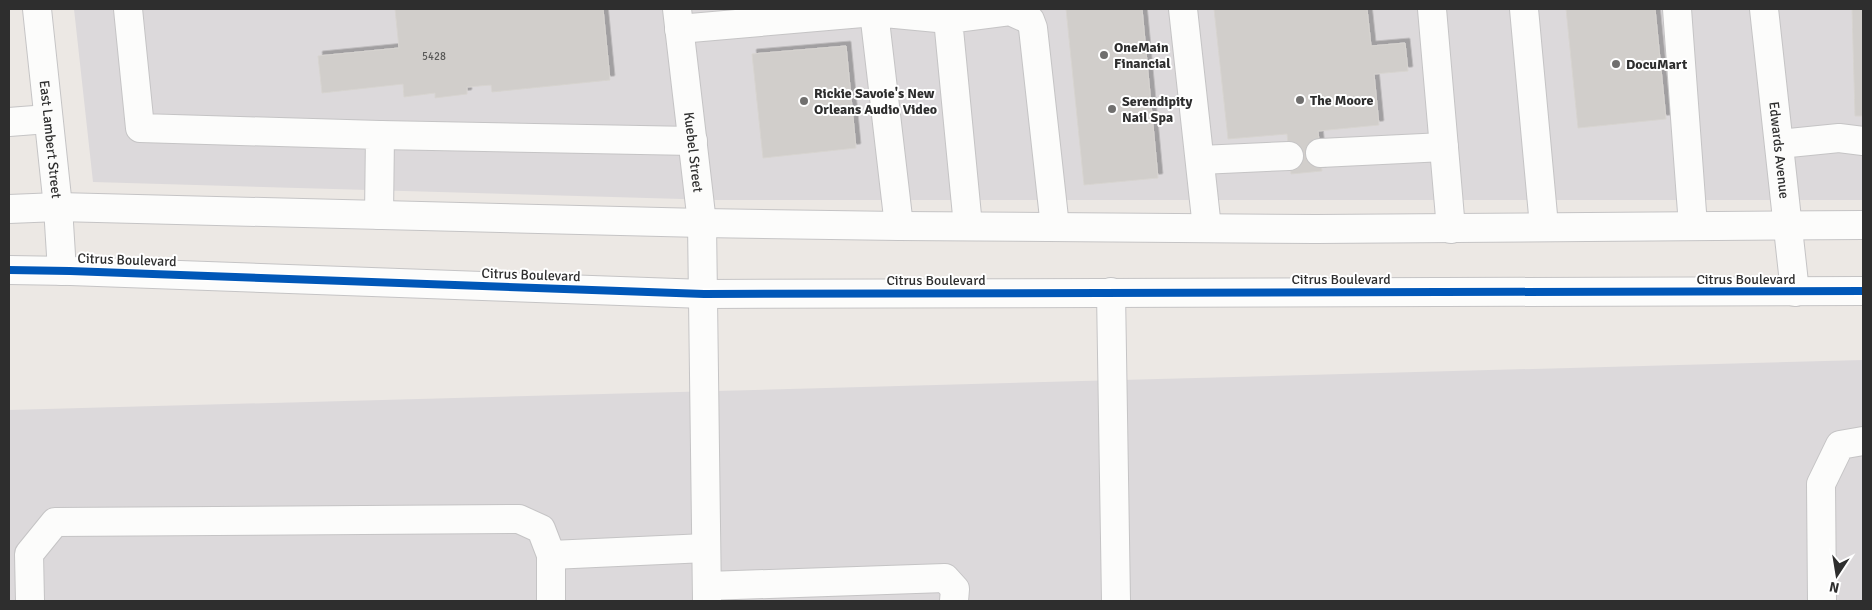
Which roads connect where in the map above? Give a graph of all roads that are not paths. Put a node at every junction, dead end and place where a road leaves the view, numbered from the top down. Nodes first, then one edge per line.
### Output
1 (37, 9) edge
2 (128, 9) edge
3 (1183, 9) edge
4 (1432, 9) edge
5 (1524, 9) edge
6 (1677, 9) edge
7 (1764, 9) edge
8 (873, 10) edge
9 (678, 19) edge
10 (948, 19) junction
11 (48, 119) junction
12 (9, 122) edge
13 (380, 135) junction
14 (1863, 140) edge
15 (693, 141) junction
16 (1780, 144) junction
17 (1444, 147) junction
18 (1320, 154) dead end
19 (1289, 156) dead end
20 (1200, 160) junction
21 (58, 207) junction
22 (9, 209) edge
23 (379, 215) junction
24 (702, 223) junction
25 (1863, 224) edge
26 (1789, 225) junction
27 (899, 226) junction
28 (968, 226) junction
29 (1544, 226) junction
30 (1693, 226) junction
31 (1055, 227) junction
32 (1207, 228) junction
33 (1450, 229) junction
34 (9, 270) edge
35 (62, 270) junction
36 (1863, 291) edge
37 (1111, 292) junction
38 (1795, 292) junction
39 (704, 294) junction
40 (1863, 441) edge
41 (706, 548) junction
42 (551, 555) junction
43 (707, 593) edge
44 (30, 601) edge
45 (551, 601) edge
46 (954, 601) edge
47 (1116, 601) edge
48 (1822, 601) edge

1 - 11 street, East Lambert Street
2 - 13 street
3 - 20 street
4 - 17 street
5 - 29 street
6 - 30 street
7 - 16 street, Edwards Avenue
8 - 9 street
8 - 10 street
8 - 27 street
9 - 15 street, Kuebel Street
10 - 28 street
10 - 31 street
11 - 12 street
11 - 21 street, East Lambert Street
13 - 15 street
13 - 23 street
14 - 16 street
15 - 24 street, Kuebel Street
16 - 26 street, Edwards Avenue
17 - 18 street
17 - 33 street
19 - 20 street
20 - 32 street
21 - 22 street
21 - 23 street
21 - 35 street, East Lambert Street
23 - 24 street
24 - 27 street
24 - 39 street, Kuebel Street
25 - 26 street
26 - 30 street
26 - 38 street, Edwards Avenue
27 - 28 street
28 - 31 street
29 - 30 street
29 - 33 street
31 - 32 street
32 - 33 street
34 - 35 street, Citrus Boulevard
35 - 39 street, Citrus Boulevard
36 - 38 street, Citrus Boulevard
37 - 38 street, Citrus Boulevard
37 - 39 street, Citrus Boulevard
37 - 47 street
39 - 41 street, Kuebel Street
40 - 48 street
41 - 42 street
41 - 43 street, Kuebel Street
42 - 44 street
42 - 45 street
43 - 46 street

